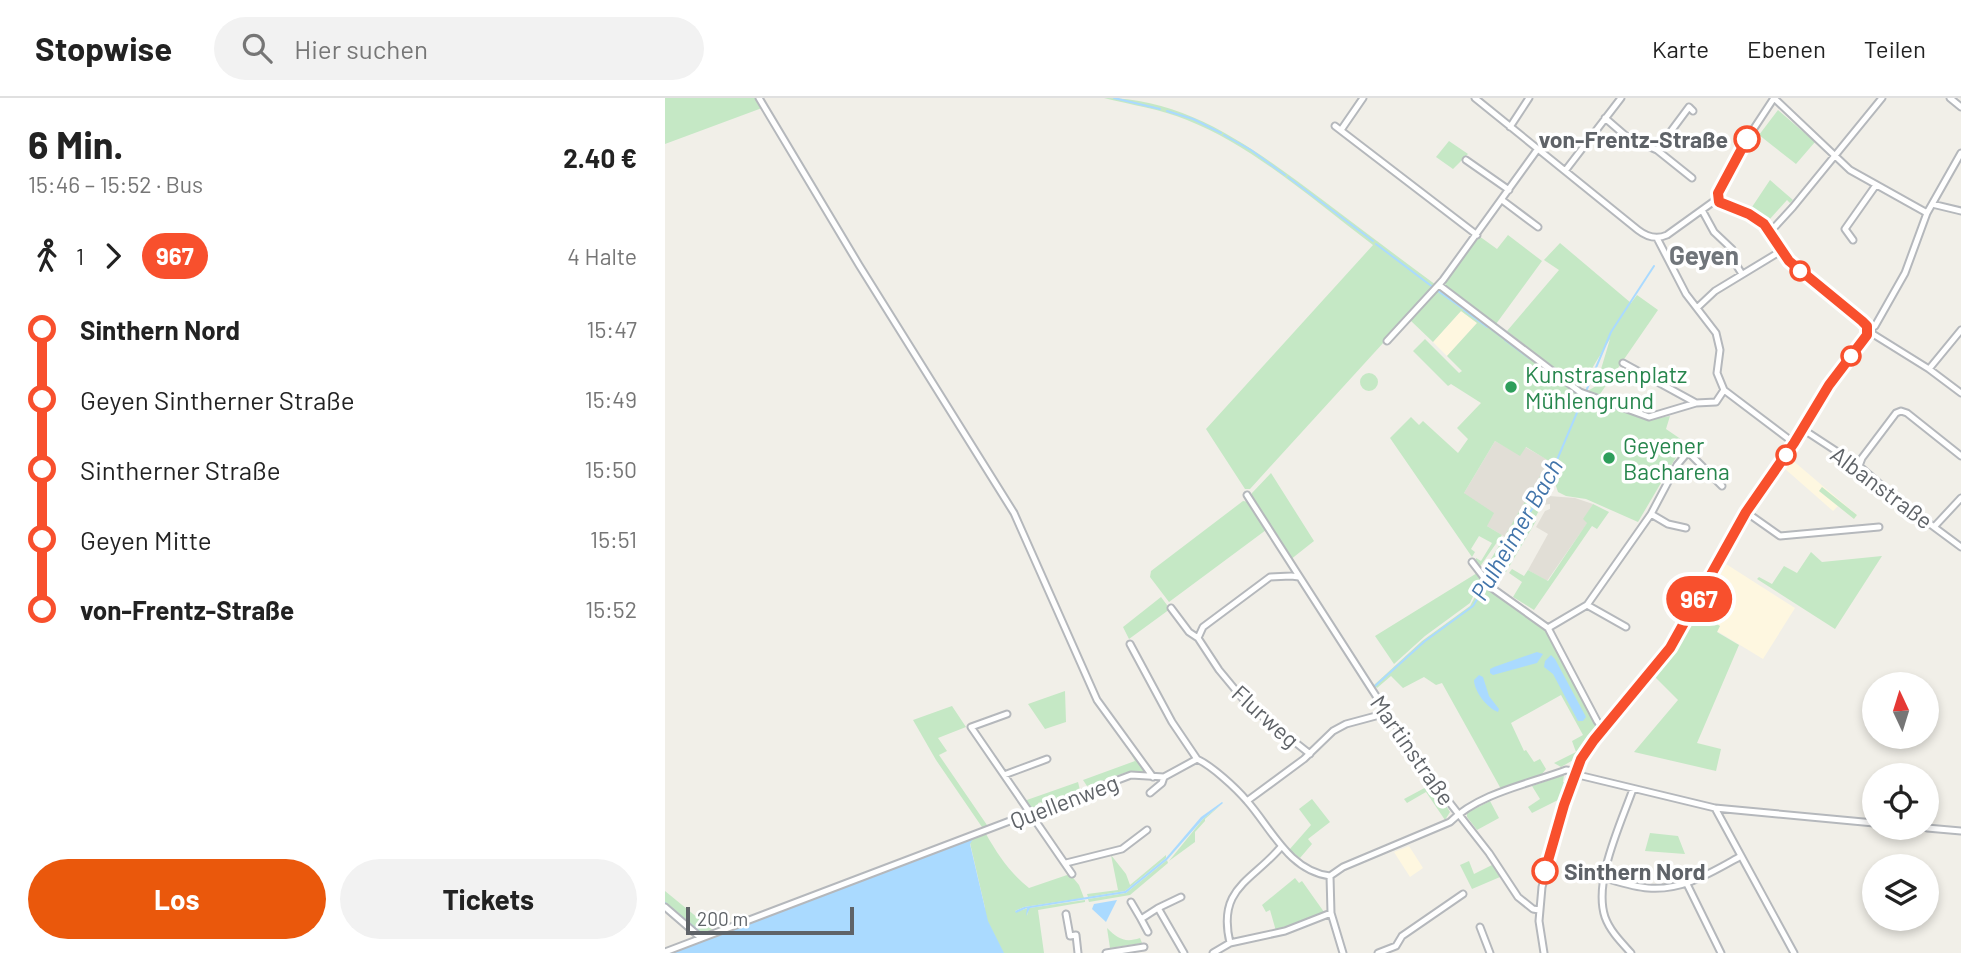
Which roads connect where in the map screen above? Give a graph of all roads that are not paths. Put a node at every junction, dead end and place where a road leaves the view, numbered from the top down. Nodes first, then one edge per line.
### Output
1 (759, 98) edge
2 (1363, 98) edge
3 (1475, 98) edge
4 (1529, 98) edge
5 (1621, 98) edge
6 (1774, 98) edge
7 (1882, 98) edge
8 (1949, 98) edge
9 (1961, 107) edge
10 (1693, 111) dead end
11 (1605, 118) junction
12 (1510, 127) junction
13 (1537, 150) junction
14 (1657, 150) junction
15 (1961, 153) edge
16 (1835, 157) junction
17 (1466, 160) dead end
18 (1565, 171) junction
19 (1692, 178) dead end
20 (1876, 185) junction
21 (1509, 190) junction
22 (1717, 199) junction
23 (1502, 200) junction
24 (1932, 204) junction
25 (1702, 210) junction
26 (1961, 211) edge
27 (1927, 213) junction
28 (1538, 227) dead end
29 (1771, 231) junction
30 (1477, 235) junction
31 (1657, 238) junction
32 (1853, 240) dead end
33 (1781, 251) junction
34 (1742, 274) junction
35 (1439, 285) junction
36 (1698, 307) junction
37 (1961, 330) edge
38 (1868, 331) junction
39 (1387, 341) dead end
40 (1623, 363) dead end
41 (1929, 369) junction
42 (1724, 390) junction
43 (1961, 393) edge
44 (1696, 403) junction
45 (1801, 428) junction
46 (1794, 443) junction
47 (1961, 456) edge
48 (1859, 466) junction
49 (1722, 486) dead end
50 (1247, 495) dead end
51 (1961, 498) edge
52 (1746, 512) junction
53 (1651, 514) junction
54 (1879, 527) dead end
55 (1934, 527) junction
56 (1686, 528) dead end
57 (1961, 547) edge
58 (1472, 562) dead end
59 (1297, 575) junction
60 (1587, 605) junction
61 (1171, 608) dead end
62 (1626, 627) dead end
63 (1548, 628) junction
64 (1199, 640) junction
65 (1130, 644) dead end
66 (1007, 713) dead end
67 (1387, 713) junction
68 (1603, 729) junction
69 (1310, 754) junction
70 (1048, 759) dead end
71 (1197, 759) junction
72 (1574, 772) junction
73 (1004, 775) junction
74 (1153, 777) junction
75 (1164, 777) junction
76 (1633, 789) junction
77 (1150, 793) dead end
78 (1247, 801) junction
79 (1715, 808) junction
80 (1031, 814) junction
81 (1458, 814) junction
82 (1862, 822) edge
83 (1939, 829) edge
84 (1147, 830) dead end
85 (1961, 831) edge
86 (1281, 847) junction
87 (1741, 856) junction
88 (1066, 863) junction
89 (1072, 874) dead end
90 (1330, 876) junction
91 (1605, 878) junction
92 (1687, 884) junction
93 (1463, 894) dead end
94 (1181, 897) dead end
95 (1131, 902) dead end
96 (665, 907) edge
97 (1159, 908) junction
98 (1539, 910) junction
99 (1331, 913) junction
100 (1066, 914) dead end
101 (1141, 919) junction
102 (1480, 927) dead end
103 (1147, 932) dead end
104 (701, 939) junction
105 (1230, 943) junction
106 (1396, 946) junction
107 (1144, 947) dead end
108 (665, 952) edge
109 (1078, 953) edge
110 (1106, 953) edge
111 (1184, 953) edge
112 (1213, 953) edge
113 (1343, 953) edge
114 (1378, 953) edge
115 (1398, 953) edge
116 (1490, 953) edge
117 (1544, 953) edge
118 (1630, 953) edge
119 (1721, 953) edge
120 (1794, 953) edge

1 - 74 street
2 - 30 street
3 - 12 street
4 - 12 street
5 - 11 street
6 - 16 street
6 - 22 street
7 - 16 street
8 - 9 street
10 - 14 street
11 - 14 street
11 - 18 street
12 - 13 street
13 - 18 street
13 - 21 street
14 - 19 street
15 - 24 street
16 - 20 street
16 - 29 street
17 - 21 street
18 - 31 street
20 - 27 street
20 - 32 street
21 - 23 street
22 - 25 street
22 - 29 street
23 - 28 street
23 - 30 street
24 - 26 street
24 - 27 street
25 - 31 street
25 - 34 street
27 - 38 street
29 - 33 street
30 - 35 street
31 - 36 street
33 - 34 street
33 - 38 street
34 - 36 street
35 - 39 street
35 - 44 street
36 - 42 street
37 - 41 street
38 - 41 street
38 - 45 street
40 - 44 street
41 - 43 street
42 - 44 street
42 - 46 street
45 - 46 street
45 - 48 street, Albanstraße
46 - 52 street
47 - 48 street
48 - 55 street, Albanstraße
49 - 53 street
50 - 59 street, Martinstraße
51 - 55 street
52 - 54 street
52 - 68 street
53 - 56 street
53 - 60 street
55 - 57 street, Albanstraße
58 - 63 street
59 - 64 street
59 - 67 street, Martinstraße
60 - 62 street
60 - 63 street
61 - 64 street, Flurweg
63 - 68 street
64 - 69 street, Flurweg
65 - 71 street
66 - 73 street
67 - 69 street
67 - 81 street, Martinstraße
68 - 72 street
69 - 78 street
70 - 73 street
71 - 75 street, Quellenweg
71 - 78 street
72 - 76 street
72 - 81 street
72 - 98 street
73 - 80 street
74 - 75 street, Quellenweg
74 - 80 street, Quellenweg
75 - 77 street, Quellenweg
76 - 79 street
76 - 91 street
78 - 86 street
79 - 82 street
79 - 87 street
80 - 88 street
80 - 104 street, Quellenweg
81 - 90 street
81 - 98 street, Martinstraße
83 - 85 street
84 - 88 street
86 - 90 street
86 - 105 street
87 - 92 street
87 - 120 street
88 - 89 street
90 - 99 street
91 - 92 street
91 - 118 street
92 - 119 street
93 - 106 street
94 - 97 street
95 - 101 street
96 - 104 street
97 - 101 street
97 - 111 street
98 - 117 street
99 - 105 street
99 - 113 street
100 - 109 street
101 - 103 street
102 - 116 street
104 - 108 street, Quellenweg
105 - 112 street
106 - 114 street
106 - 115 street
107 - 110 street

